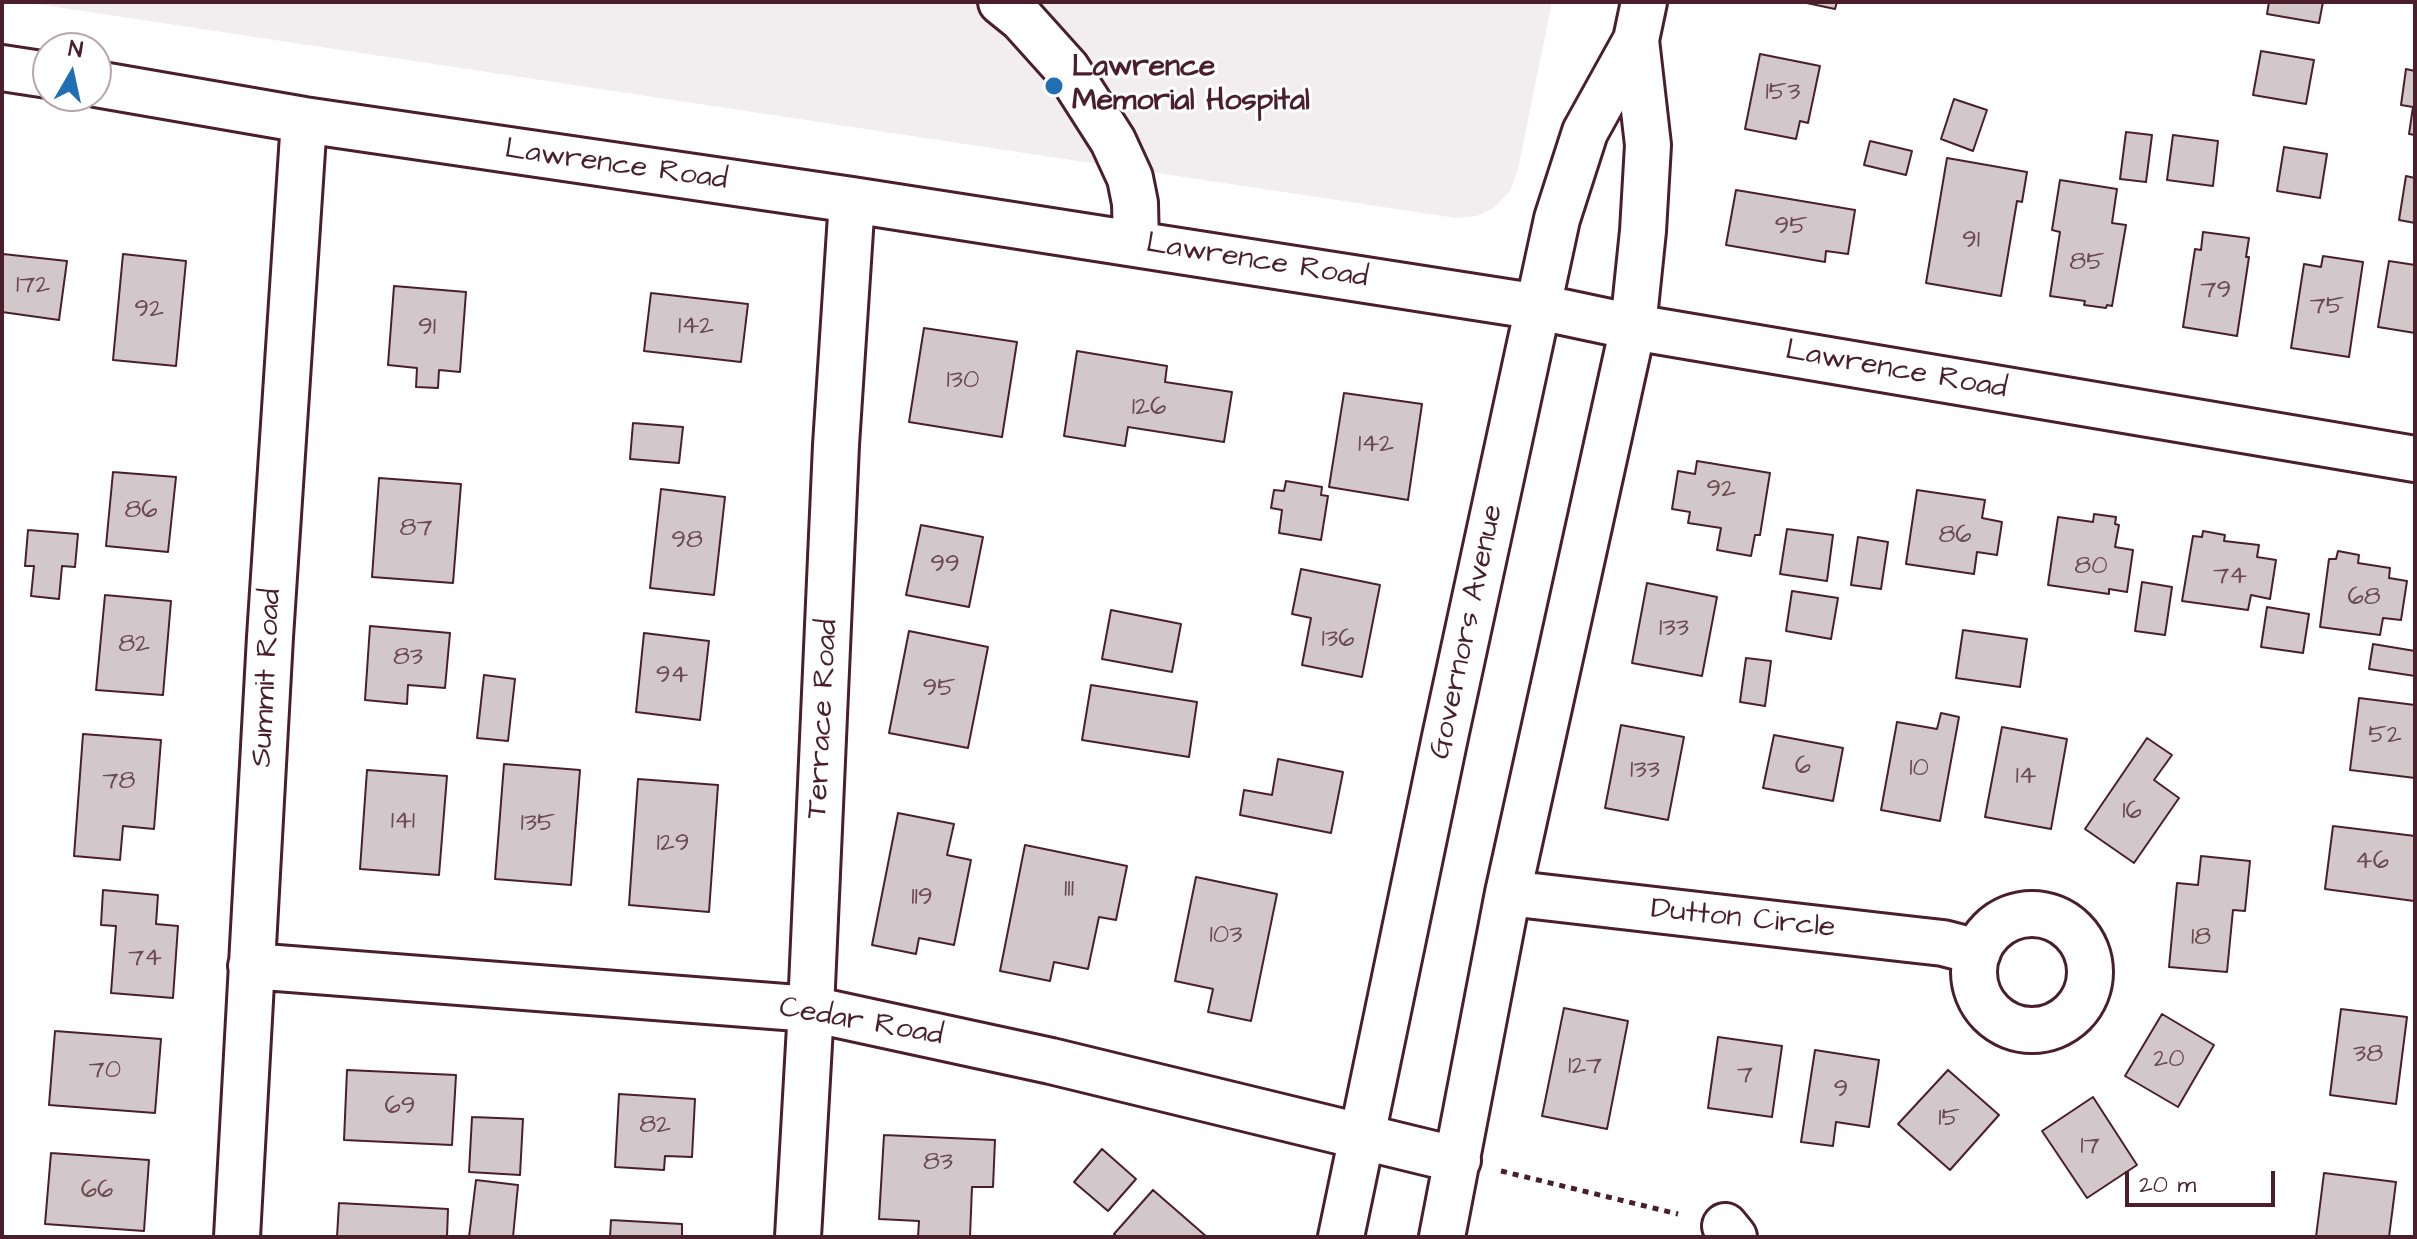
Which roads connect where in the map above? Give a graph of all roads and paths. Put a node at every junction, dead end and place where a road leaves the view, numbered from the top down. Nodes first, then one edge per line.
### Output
1 (1001, 2) edge
2 (1640, 21) edge
3 (2, 68) edge
4 (32, 73) edge
5 (112, 87) edge
6 (304, 120) junction
7 (852, 200) junction
8 (1136, 244) junction
9 (1539, 307) junction
10 (1633, 327) junction
11 (2415, 459) edge
12 (1508, 893) junction
13 (1978, 952) dead end
14 (251, 966) junction
15 (811, 1009) junction
16 (1363, 1135) junction
17 (1458, 1160) junction
18 (1730, 1231) edge
19 (237, 1237) edge
20 (798, 1237) edge
21 (1341, 1237) edge
22 (1442, 1237) edge

1 - 8 street
2 - 9 street, Governors Avenue
2 - 10 street, Governors Avenue
3 - 4 street
5 - 6 street, Lawrence Road
6 - 7 street, Lawrence Road
6 - 14 street, Summit Road
7 - 8 street, Lawrence Road
7 - 15 street, Terrace Road
8 - 9 street, Lawrence Road
9 - 10 street, Lawrence Road
9 - 16 street, Governors Avenue
10 - 11 street, Lawrence Road
10 - 12 street, Governors Avenue
12 - 13 street, Dutton Circle
12 - 17 street, Governors Avenue
14 - 15 street, Cedar Road
14 - 19 street, Summit Road
15 - 16 street, Cedar Road
15 - 20 street, Terrace Road
16 - 17 street, Cedar Road
16 - 21 street, Governors Avenue
17 - 18 path
17 - 22 street, Governors Avenue

